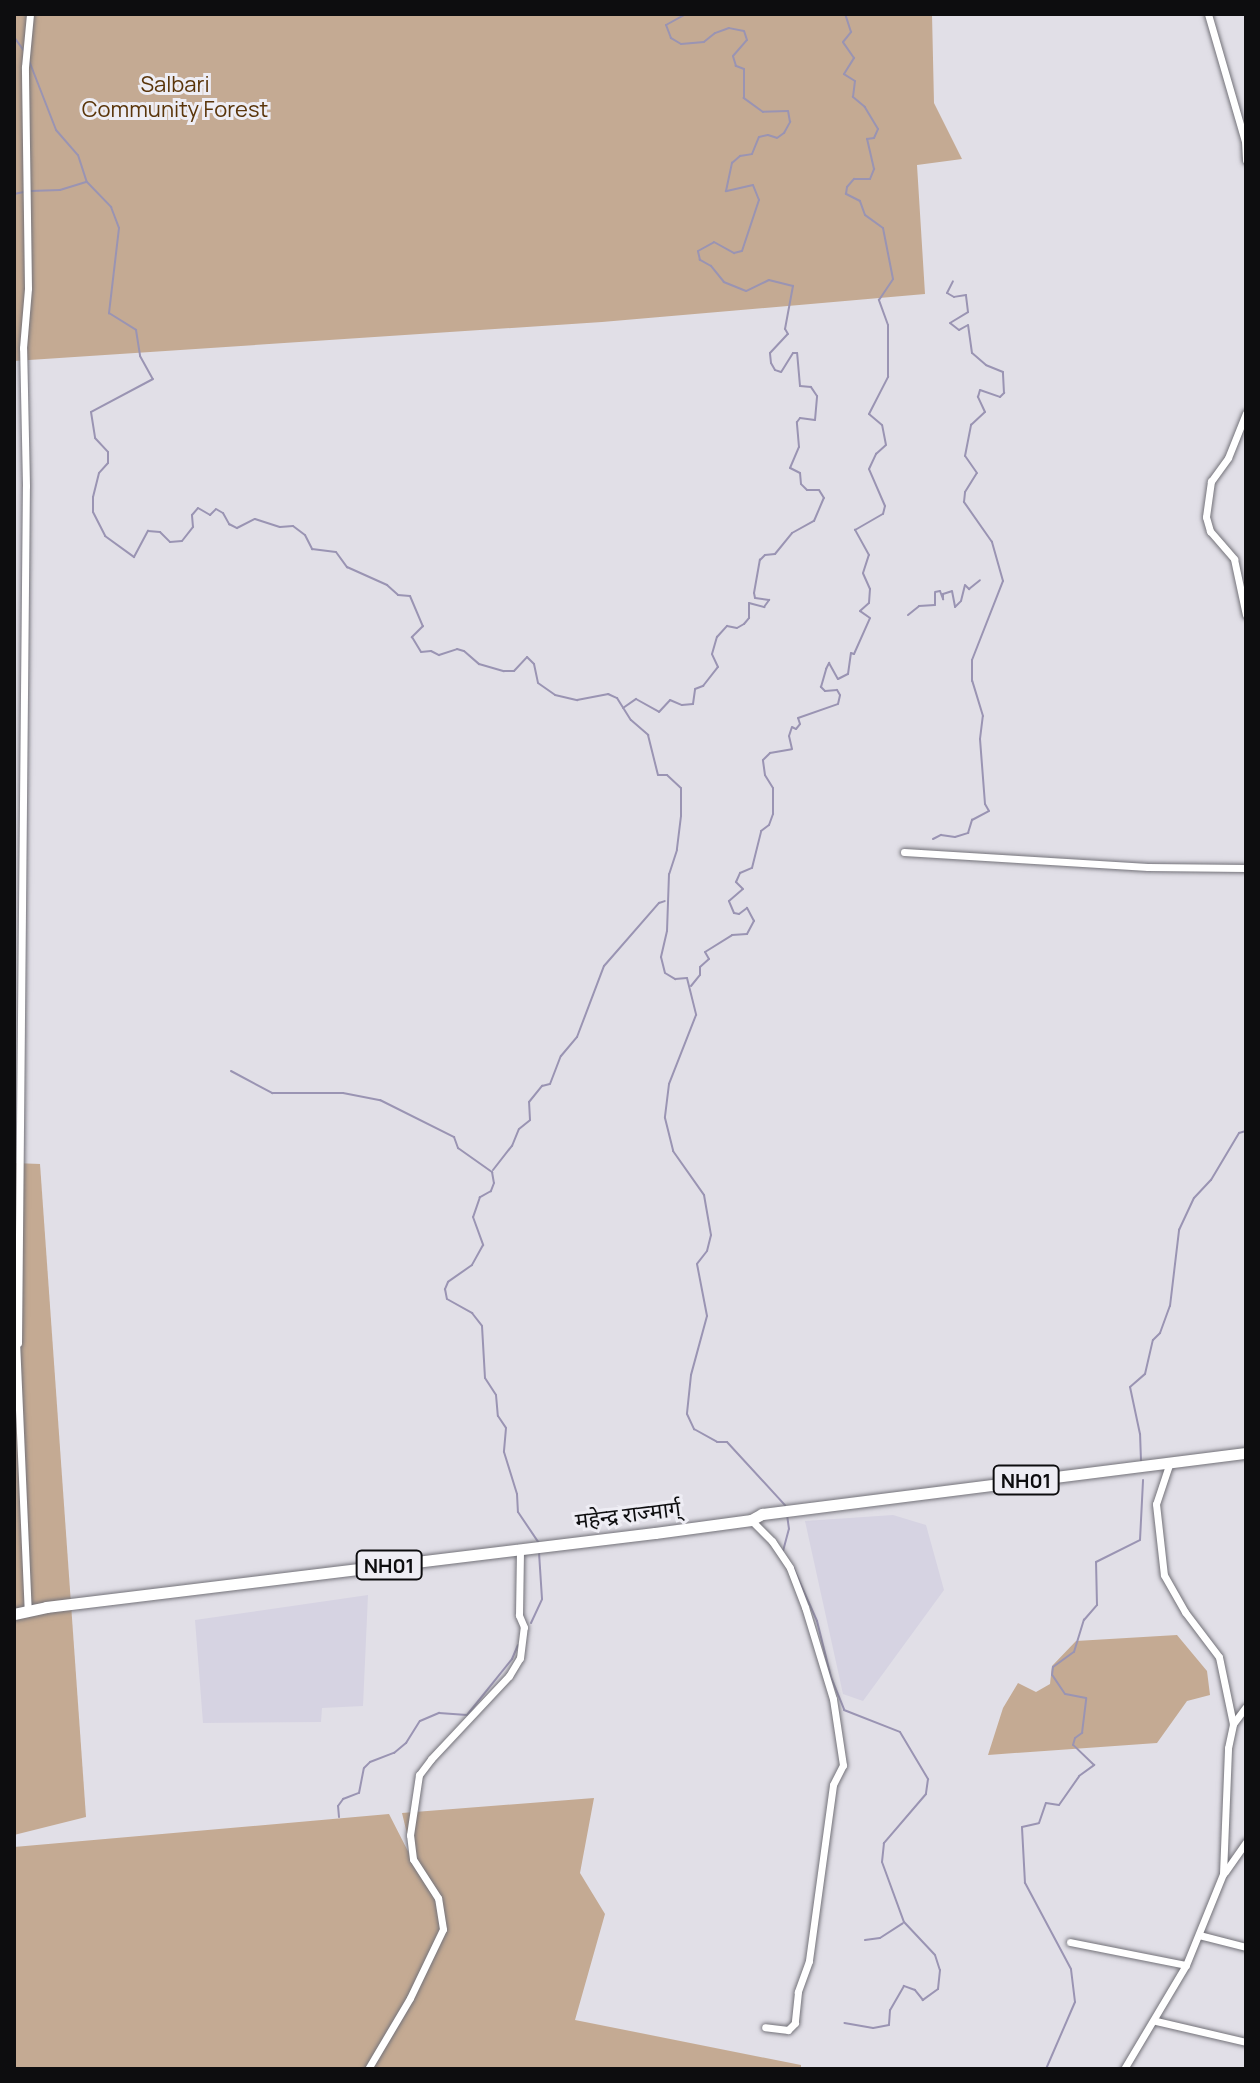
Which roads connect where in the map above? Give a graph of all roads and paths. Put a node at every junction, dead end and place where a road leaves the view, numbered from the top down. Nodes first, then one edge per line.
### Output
1 (30, 14) edge
2 (1208, 14) edge
3 (1246, 160) edge
4 (1246, 413) edge
5 (1246, 615) edge
6 (904, 852) dead end
7 (1246, 868) edge
8 (16, 1341) edge
9 (1245, 1457) edge
10 (1170, 1462) junction
11 (751, 1520) junction
12 (520, 1548) junction
13 (28, 1611) junction
14 (14, 1614) edge
15 (1246, 1707) edge
16 (1233, 1724) junction
17 (1246, 1842) edge
18 (1223, 1874) junction
19 (1199, 1935) junction
20 (1070, 1942) dead end
21 (1246, 1947) edge
22 (1186, 1965) junction
23 (1156, 2021) junction
24 (765, 2027) dead end
25 (1246, 2042) edge
26 (368, 2069) edge
27 (1124, 2069) edge

1 - 8 street
2 - 3 street
4 - 5 street
6 - 7 street
8 - 13 street
9 - 10 highway, महेन्द्र राज्मार्ग् / NH01
10 - 11 highway, महेन्द्र राज्मार्ग् / NH01
10 - 16 street
11 - 12 highway, महेन्द्र राज्मार्ग् / NH01
11 - 24 street
12 - 13 highway, महेन्द्र राज्मार्ग् / NH01
12 - 26 street
13 - 14 highway, महेन्द्र राज्मार्ग् / NH01
15 - 16 street
16 - 18 street
17 - 18 street
18 - 19 street
19 - 21 street
19 - 22 street
20 - 22 street
22 - 23 street
23 - 25 street
23 - 27 street

